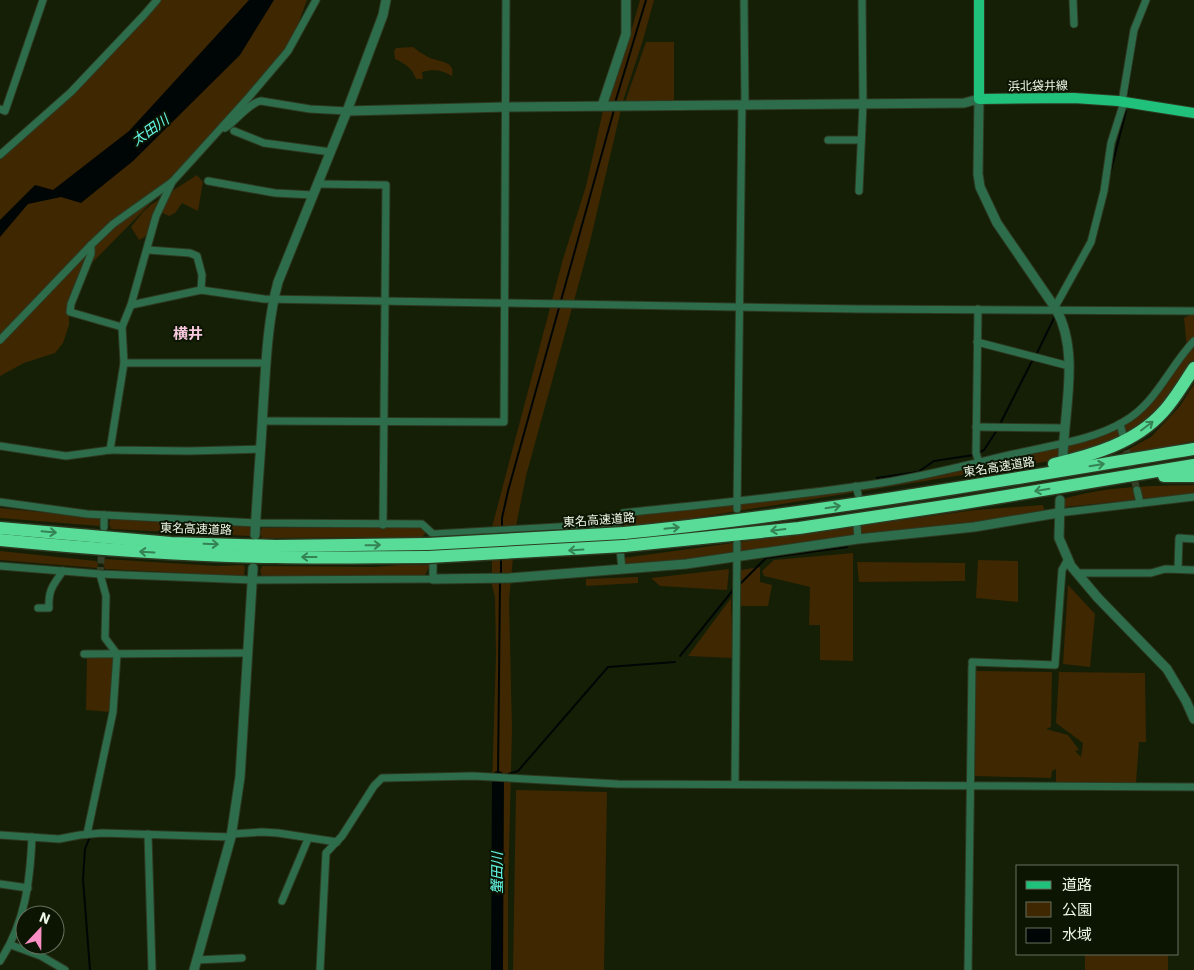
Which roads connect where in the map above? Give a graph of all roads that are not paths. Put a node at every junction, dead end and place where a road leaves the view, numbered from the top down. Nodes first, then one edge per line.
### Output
1 (43, 0) edge
2 (157, 0) edge
3 (316, 0) edge
4 (386, 0) edge
5 (506, 0) edge
6 (626, 0) edge
7 (744, 0) edge
8 (862, 0) edge
9 (979, 0) edge
10 (1073, 0) edge
11 (1146, 0) edge
12 (1074, 24) dead end
13 (979, 99) junction
14 (1123, 102) junction
15 (863, 104) junction
16 (744, 105) junction
17 (602, 106) junction
18 (506, 107) junction
19 (0, 109) edge
20 (347, 110) junction
21 (1194, 114) edge
22 (234, 131) dead end
23 (217, 134) junction
24 (828, 140) dead end
25 (861, 140) junction
26 (330, 152) junction
27 (0, 154) edge
28 (208, 181) dead end
29 (172, 182) junction
30 (317, 184) junction
31 (859, 192) dead end
32 (313, 195) junction
33 (91, 245) junction
34 (148, 250) junction
35 (201, 290) junction
36 (274, 300) junction
37 (385, 302) junction
38 (504, 303) junction
39 (131, 305) junction
40 (739, 306) junction
41 (1056, 308) junction
42 (978, 309) junction
43 (1194, 311) edge
44 (122, 327) junction
45 (0, 340) edge
46 (1194, 341) edge
47 (977, 342) junction
48 (124, 363) junction
49 (266, 363) junction
50 (1069, 366) junction
51 (1194, 368) edge
52 (262, 421) junction
53 (384, 421) junction
54 (1120, 424) junction
55 (976, 427) junction
56 (1064, 428) junction
57 (1122, 435) tunnel mouth
58 (1063, 442) junction
59 (0, 446) edge
60 (261, 449) junction
61 (1194, 449) edge
62 (110, 450) junction
63 (1063, 457) dead end
64 (979, 462) junction
65 (1194, 464) edge
66 (1194, 476) edge
67 (1115, 478) junction
68 (856, 486) junction
69 (1137, 490) tunnel mouth
70 (858, 494) dead end
71 (900, 496) junction
72 (1194, 497) edge
73 (1060, 500) dead end
74 (0, 502) edge
75 (1140, 503) junction
76 (737, 505) junction
77 (1058, 513) junction
78 (104, 515) junction
79 (617, 519) junction
80 (256, 523) junction
81 (383, 525) junction
82 (857, 526) dead end
83 (104, 527) dead end
84 (0, 528) edge
85 (255, 535) dead end
86 (1194, 539) edge
87 (0, 540) edge
88 (858, 540) junction
89 (737, 543) dead end
90 (430, 545) junction
91 (737, 557) junction
92 (1068, 560) junction
93 (0, 566) edge
94 (253, 568) dead end
95 (622, 569) junction
96 (1178, 569) junction
97 (1194, 570) edge
98 (63, 571) junction
99 (1077, 573) junction
100 (100, 574) junction
101 (433, 579) junction
102 (252, 580) junction
103 (38, 608) dead end
104 (248, 653) junction
105 (84, 654) dead end
106 (117, 654) junction
107 (1192, 713) edge
108 (735, 784) junction
109 (970, 785) junction
110 (1194, 787) edge
111 (87, 834) junction
112 (148, 834) junction
113 (0, 835) edge
114 (231, 835) junction
115 (32, 837) junction
116 (308, 839) junction
117 (337, 842) junction
118 (0, 884) edge
119 (28, 888) junction
120 (282, 901) dead end
121 (11, 945) junction
122 (242, 958) dead end
123 (196, 960) junction
124 (0, 962) edge
125 (65, 970) edge
126 (152, 970) edge
127 (194, 970) edge
128 (320, 970) edge
129 (968, 970) edge

1 - 19 street
2 - 27 street
3 - 23 street
4 - 20 street
5 - 18 street
6 - 17 street
7 - 16 street
8 - 15 street
9 - 13 main road
10 - 12 street
11 - 14 street
13 - 14 main road, 浜北袋井線
13 - 15 street
13 - 41 street
14 - 21 main road, 浜北袋井線
14 - 41 street
15 - 16 street
15 - 25 street
16 - 17 street
16 - 40 street
17 - 18 street
18 - 20 street
18 - 38 street
20 - 23 street
20 - 26 street
22 - 26 street
23 - 29 street
24 - 25 street
25 - 31 street
26 - 30 street
28 - 32 street
29 - 33 street
29 - 34 street
30 - 32 street
30 - 37 street
32 - 36 street
33 - 44 street
33 - 45 street
34 - 35 street
34 - 39 street
35 - 36 street
35 - 39 street
36 - 37 street
36 - 49 street
37 - 38 street
37 - 53 street
38 - 40 street
38 - 53 street
39 - 44 street
40 - 42 street
40 - 76 street
41 - 42 street
41 - 43 street
41 - 50 street
42 - 47 street
44 - 48 street
46 - 54 street
47 - 50 street
47 - 55 street
48 - 49 street
48 - 62 street
49 - 52 street
50 - 56 street
71 -> 51 highway
52 - 53 street
52 - 60 street
53 - 81 street
54 - 57 street
54 - 58 street
55 - 56 street
55 - 64 street
56 - 58 street
58 - 63 street
58 - 64 street
59 - 62 street
60 - 62 street
60 - 80 street
71 -> 61 highway, 東名高速道路
64 - 68 street
65 - 67 highway, 東名高速道路
66 - 67 highway
67 -> 90 highway, 東名高速道路, bridge
68 - 70 street
68 - 76 street
69 - 75 street
90 -> 71 highway, 東名高速道路, bridge
72 - 75 street
73 - 77 street
74 - 78 street
75 - 77 street
76 - 79 street
77 - 88 street
77 - 92 street
78 - 80 street
78 - 83 street
79 - 90 street
79 - 95 street
80 - 81 street
80 - 85 street
81 - 90 street
82 - 88 street
84 -> 90 highway, 東名高速道路
86 - 96 street
90 -> 87 highway, 東名高速道路
88 - 91 street
89 - 91 street
90 - 101 street
91 - 95 street
91 - 108 street
92 - 99 street
92 - 109 street
93 - 98 street
94 - 102 street
95 - 101 street
96 - 97 street
96 - 99 street
98 - 100 street
98 - 103 street
99 - 107 street
100 - 102 street
100 - 106 street
101 - 102 street
102 - 104 street
104 - 106 street
104 - 114 street
105 - 106 street
106 - 111 street
108 - 109 street
108 - 117 street
109 - 110 street
109 - 129 street
111 - 112 street
111 - 115 street
112 - 114 street
112 - 126 street
113 - 115 street
114 - 116 street
114 - 123 street
115 - 119 street
116 - 117 street
116 - 120 street
117 - 128 street
118 - 119 street
119 - 121 street
121 - 124 street
121 - 125 street
122 - 123 street
123 - 127 street

